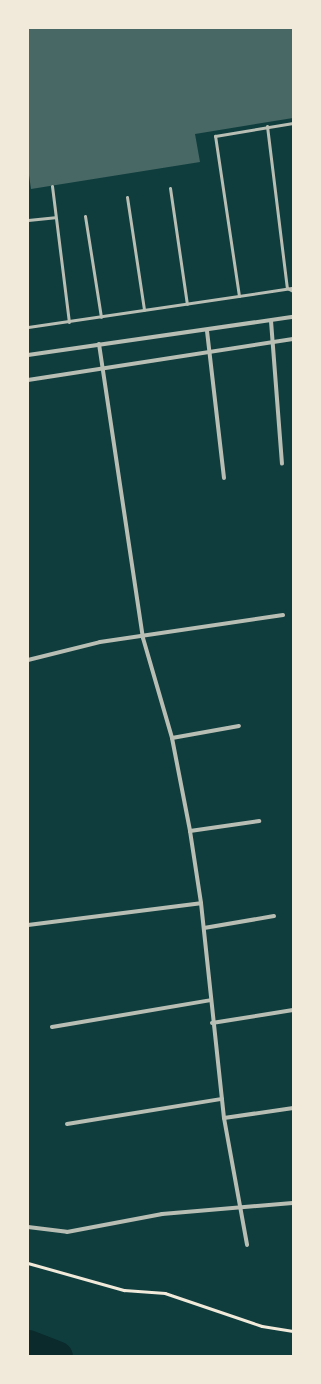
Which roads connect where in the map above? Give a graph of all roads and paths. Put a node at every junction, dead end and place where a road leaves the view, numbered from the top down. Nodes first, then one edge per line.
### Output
1 (293, 123) edge
2 (267, 126) junction
3 (52, 186) dead end
4 (170, 188) dead end
5 (127, 197) dead end
6 (85, 216) dead end
7 (56, 217) junction
8 (28, 220) edge
9 (287, 288) junction
10 (293, 288) edge
11 (293, 291) edge
12 (239, 296) junction
13 (187, 304) junction
14 (144, 310) junction
15 (101, 317) junction
16 (293, 317) edge
17 (271, 320) junction
18 (69, 322) junction
19 (28, 327) edge
20 (207, 331) junction
21 (293, 339) edge
22 (273, 342) junction
23 (99, 344) junction
24 (209, 352) junction
25 (28, 355) edge
26 (104, 369) junction
27 (28, 380) edge
28 (282, 464) dead end
29 (224, 478) dead end
30 (283, 616) dead end
31 (143, 638) junction
32 (28, 660) edge
33 (239, 726) dead end
34 (172, 738) junction
35 (259, 821) dead end
36 (190, 831) junction
37 (201, 903) junction
38 (274, 916) dead end
39 (28, 925) edge
40 (204, 928) junction
41 (211, 1000) junction
42 (293, 1010) edge
43 (212, 1023) junction
44 (52, 1027) dead end
45 (222, 1099) junction
46 (293, 1108) edge
47 (224, 1118) junction
48 (68, 1124) dead end
49 (293, 1202) edge
50 (241, 1208) junction
51 (28, 1227) edge
52 (247, 1245) dead end
53 (28, 1263) edge
54 (293, 1331) edge

1 - 2 lane
2 - 9 lane
2 - 12 lane
3 - 7 lane
4 - 13 lane
5 - 14 lane
6 - 15 lane
7 - 8 lane
7 - 18 lane
9 - 10 lane
9 - 11 lane
9 - 12 lane
12 - 13 lane
13 - 14 lane
14 - 15 lane
15 - 18 lane
16 - 17 street
17 - 20 street
17 - 22 street
18 - 19 lane
20 - 23 street
20 - 24 street
21 - 22 street
22 - 24 street
22 - 28 street
23 - 25 street
23 - 26 street
24 - 26 street
24 - 29 street
26 - 27 street
26 - 31 street
30 - 31 street
31 - 32 street
31 - 34 street
33 - 34 street
34 - 36 street
35 - 36 street
36 - 37 street
37 - 39 street
37 - 40 street
38 - 40 street
40 - 41 street
41 - 43 street
41 - 44 street
42 - 43 street
43 - 45 street
45 - 47 street
45 - 48 street
46 - 47 street
47 - 50 street
49 - 50 street
50 - 51 street
50 - 52 street
53 - 54 path

